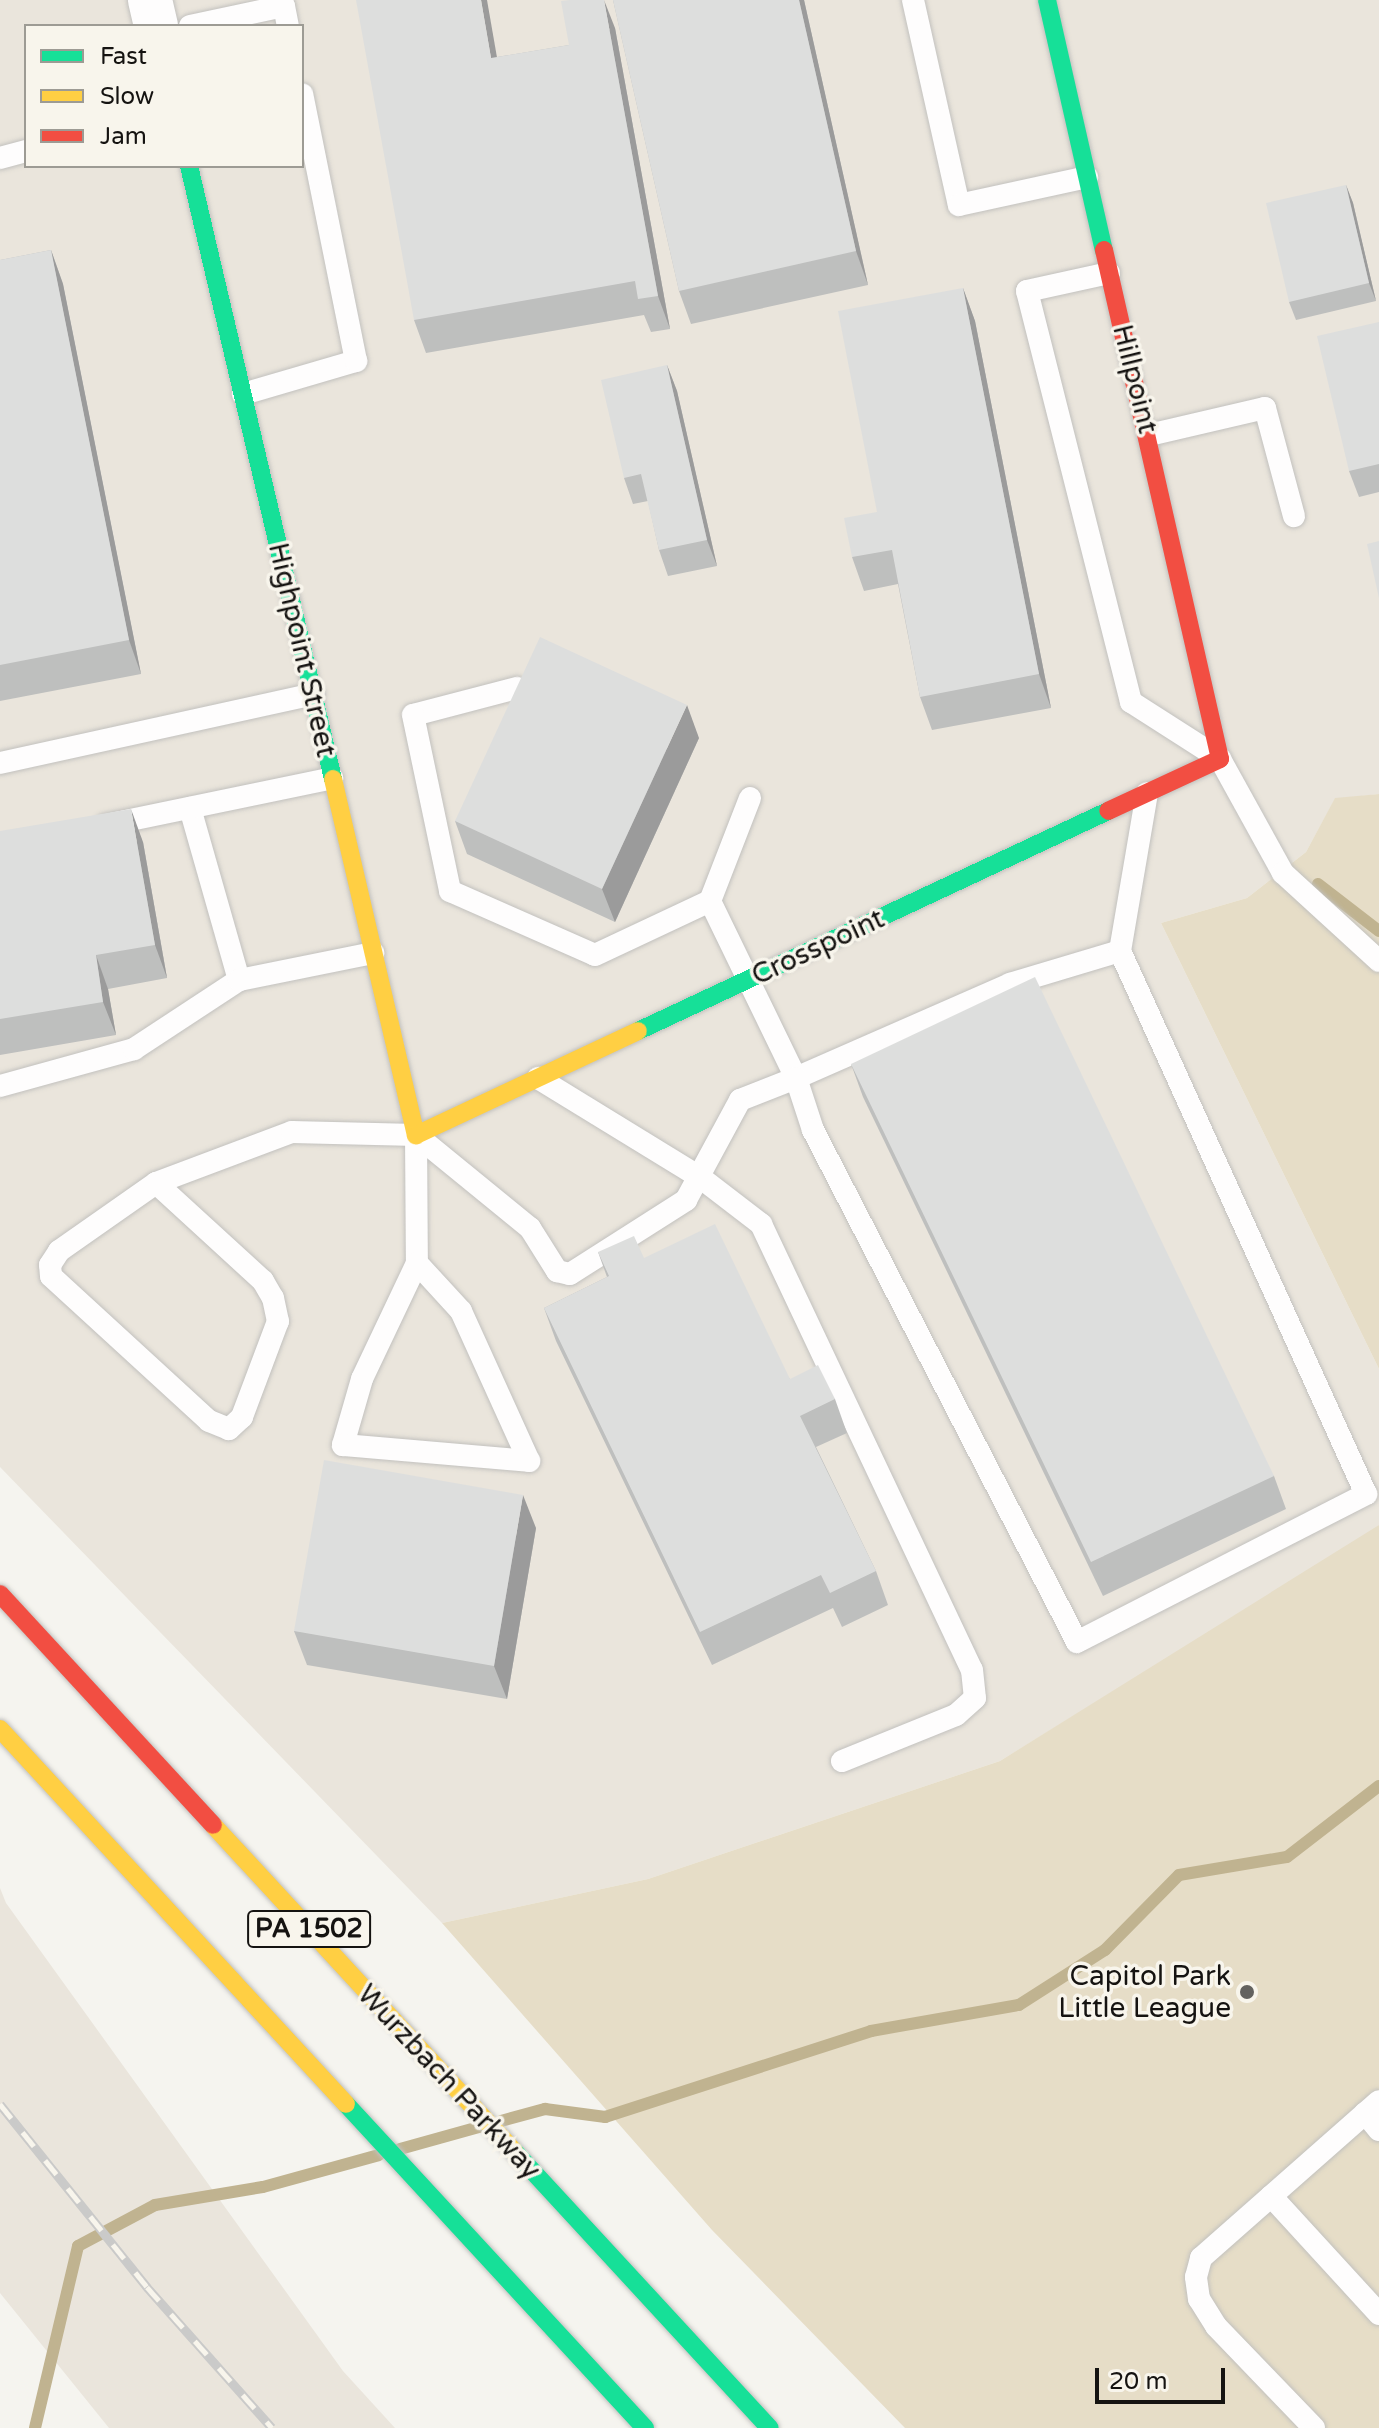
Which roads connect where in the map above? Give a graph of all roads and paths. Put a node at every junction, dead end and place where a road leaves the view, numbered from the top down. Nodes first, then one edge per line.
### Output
1 (150, 0) edge
2 (913, 0) edge
3 (1047, 0) edge
4 (156, 24) edge
5 (199, 24) edge
6 (288, 24) edge
7 (304, 104) edge
8 (24, 152) edge
9 (0, 158) edge
10 (189, 168) edge
11 (1087, 177) junction
12 (1109, 273) junction
13 (243, 394) junction
14 (1149, 435) junction
15 (1294, 516) dead end
16 (517, 688) edge
17 (313, 694) junction
18 (1220, 759) junction
19 (0, 763) edge
20 (332, 778) junction
21 (1147, 793) junction
22 (750, 798) dead end
23 (190, 808) junction
24 (88, 830) edge
25 (710, 901) junction
26 (1120, 951) junction
27 (373, 953) junction
28 (1379, 961) edge
29 (239, 980) junction
30 (745, 981) junction
31 (538, 1078) junction
32 (796, 1078) junction
33 (0, 1086) edge
34 (416, 1135) junction
35 (701, 1178) junction
36 (156, 1183) junction
37 (417, 1263) junction
38 (0, 1594) edge
39 (0, 1729) edge
40 (842, 1761) dead end
41 (1374, 2114) edge
42 (1271, 2196) junction
43 (1379, 2314) edge
44 (645, 2428) edge
45 (770, 2428) edge
46 (1314, 2428) edge

1 - 4 street
2 - 11 lane
3 - 11 main road, Hillpoint
5 - 6 lane
7 - 13 lane
8 - 9 lane
10 - 13 main road, Highpoint Street
11 - 12 main road, Hillpoint
12 - 14 main road, Hillpoint
12 - 18 lane
13 - 17 main road, Highpoint Street
14 - 15 lane
14 - 18 main road, Hillpoint
16 - 25 lane
17 - 19 lane
17 - 20 main road, Highpoint Street
18 - 21 main road, Crosspoint
18 - 28 lane
20 - 23 lane
20 - 27 main road, Highpoint Street
21 - 26 lane
21 - 30 main road, Crosspoint
22 - 25 lane
23 - 24 lane
23 - 29 lane
25 - 30 lane
26 - 32 lane
26 - 32 lane
27 - 29 lane
27 - 34 main road, Highpoint Street
29 - 33 lane
30 - 31 main road, Crosspoint
30 - 32 lane
31 - 34 main road, Crosspoint
31 - 35 lane
32 - 35 lane
34 - 35 lane
34 - 36 lane
34 - 37 lane
35 - 40 lane
36 - 36 lane
37 - 37 lane
38 - 45 main road, Wurzbach Parkway / PA 1502
39 - 44 main road, PA 1502
41 - 42 lane
42 - 43 lane
42 - 46 lane

